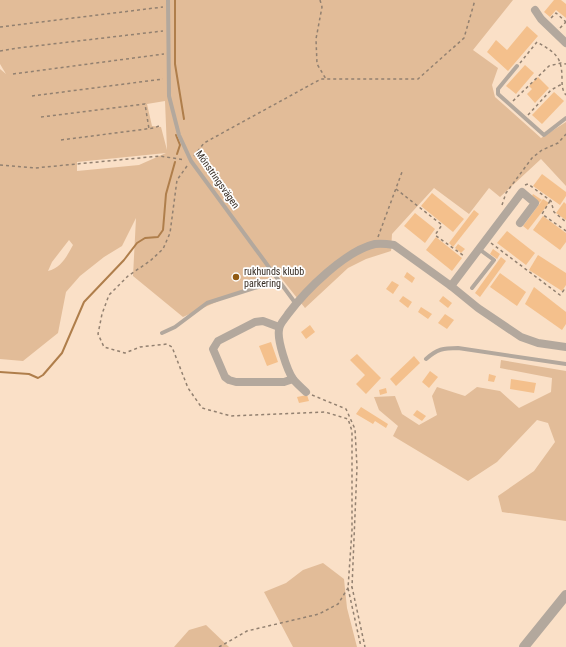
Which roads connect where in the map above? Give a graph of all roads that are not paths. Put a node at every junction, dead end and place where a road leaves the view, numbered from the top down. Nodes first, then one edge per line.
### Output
1 (168, 0) edge
2 (535, 10) dead end
3 (566, 43) edge
4 (517, 66) road end
5 (566, 118) edge
6 (520, 223) dead end
7 (479, 248) junction
8 (279, 282) junction
9 (451, 286) junction
10 (472, 288) dead end
11 (296, 304) junction
12 (279, 327) junction
13 (162, 333) dead end
14 (566, 346) edge
15 (426, 359) dead end
16 (566, 364) edge
17 (293, 379) junction
18 (306, 392) road end
19 (565, 597) edge
20 (524, 647) edge

1 - 8 lane, Mönstringsvägen
2 - 3 street
4 - 5 lane
6 - 7 street
7 - 9 street
7 - 10 lane
8 - 11 lane, Mönstringsvägen
8 - 13 lane
9 - 11 street
9 - 14 street
11 - 12 street
12 - 17 street
12 - 17 street
15 - 16 lane
17 - 18 street
19 - 20 street

